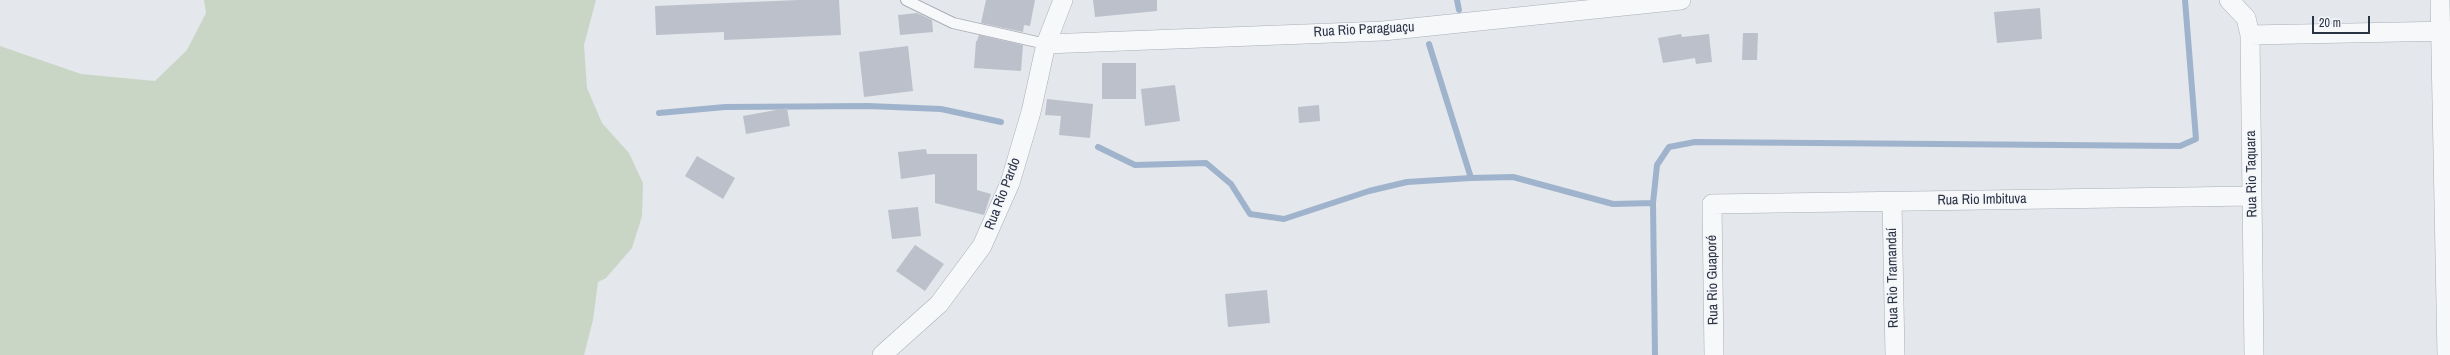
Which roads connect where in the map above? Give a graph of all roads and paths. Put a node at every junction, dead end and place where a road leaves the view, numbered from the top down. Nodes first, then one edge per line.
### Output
1 (906, 0) edge
2 (1063, 0) edge
3 (1682, 0) edge
4 (2229, 0) edge
5 (2440, 0) edge
6 (2446, 32) edge
7 (2250, 35) junction
8 (1046, 44) junction
9 (2252, 196) junction
10 (1892, 202) junction
11 (1712, 204) joint
12 (882, 355) edge
13 (1714, 355) edge
14 (1895, 355) edge
15 (2254, 355) edge
16 (2447, 355) edge

1 - 8 lane
2 - 8 street, Rua Rio Pardo
3 - 8 street, Rua Rio Paraguaçu
4 - 7 street, Rua Rio Taquara
5 - 6 street
6 - 7 street
6 - 16 street
7 - 9 street, Rua Rio Taquara
8 - 12 street, Rua Rio Pardo
9 - 10 street, Rua Rio Imbituva
9 - 15 street, Rua Rio Taquara
10 - 11 street, Rua Rio Imbituva
10 - 14 street, Rua Rio Tramandaí
11 - 13 street, Rua Rio Guaporé

